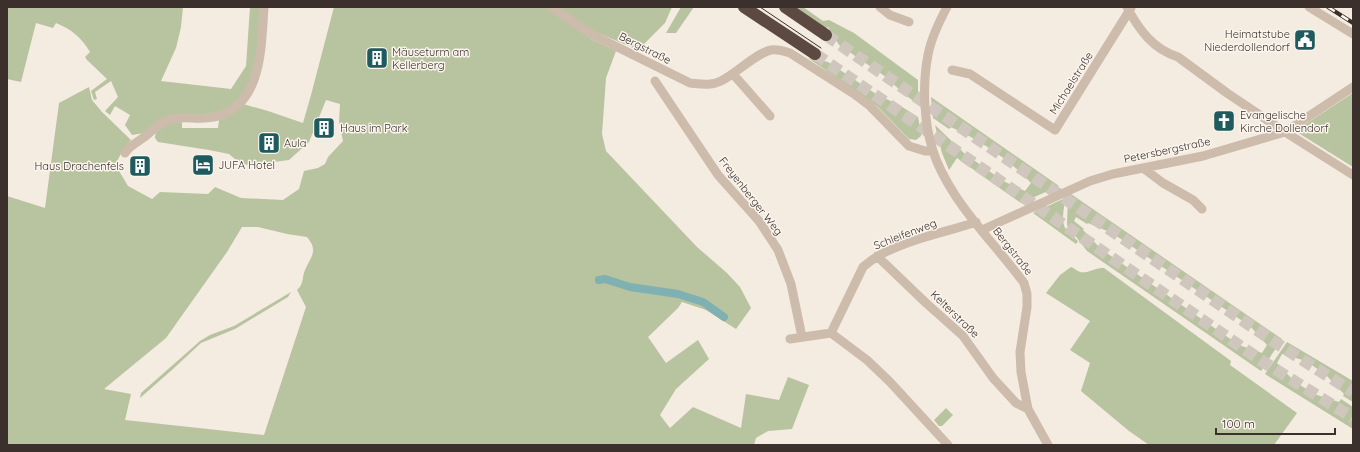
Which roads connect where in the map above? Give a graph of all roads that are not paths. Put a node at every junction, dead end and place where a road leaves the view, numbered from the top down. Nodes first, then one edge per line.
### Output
1 (264, 7) edge
2 (551, 7) edge
3 (744, 7) edge
4 (785, 7) edge
5 (880, 7) edge
6 (947, 7) edge
7 (1308, 7) edge
8 (1130, 8) edge
9 (909, 22) dead end
10 (1353, 34) edge
11 (826, 35) tunnel mouth
12 (815, 54) tunnel mouth
13 (952, 70) dead end
14 (733, 74) junction
15 (654, 81) dead end
16 (1353, 87) edge
17 (770, 116) dead end
18 (1285, 132) junction
19 (933, 151) junction
20 (124, 153) dead end
21 (1143, 168) junction
22 (1353, 175) edge
23 (1202, 209) dead end
24 (979, 226) junction
25 (878, 256) junction
26 (831, 333) junction
27 (802, 337) junction
28 (790, 339) dead end
29 (1028, 409) junction
30 (948, 445) edge
31 (1048, 445) edge

1 - 20 street
2 - 14 street, Bergstraße
3 - 12 highway
4 - 11 highway
5 - 9 street
6 - 19 street, Bergstraße
7 - 10 street
8 - 13 street, Michaelstraße
8 - 18 street
14 - 17 street
14 - 19 street, Bergstraße
15 - 27 street, Freyenberger Weg
16 - 18 street, Petersbergstraße
18 - 21 street, Petersbergstraße
18 - 22 street
19 - 24 street, Bergstraße
21 - 23 street
21 - 24 street, Petersbergstraße
24 - 25 street, Schleifenweg
24 - 29 street, Bergstraße
25 - 26 street, Schleifenweg
25 - 29 street, Kelterstraße
26 - 27 street
26 - 30 street
27 - 28 street
29 - 31 street, Bergstraße

